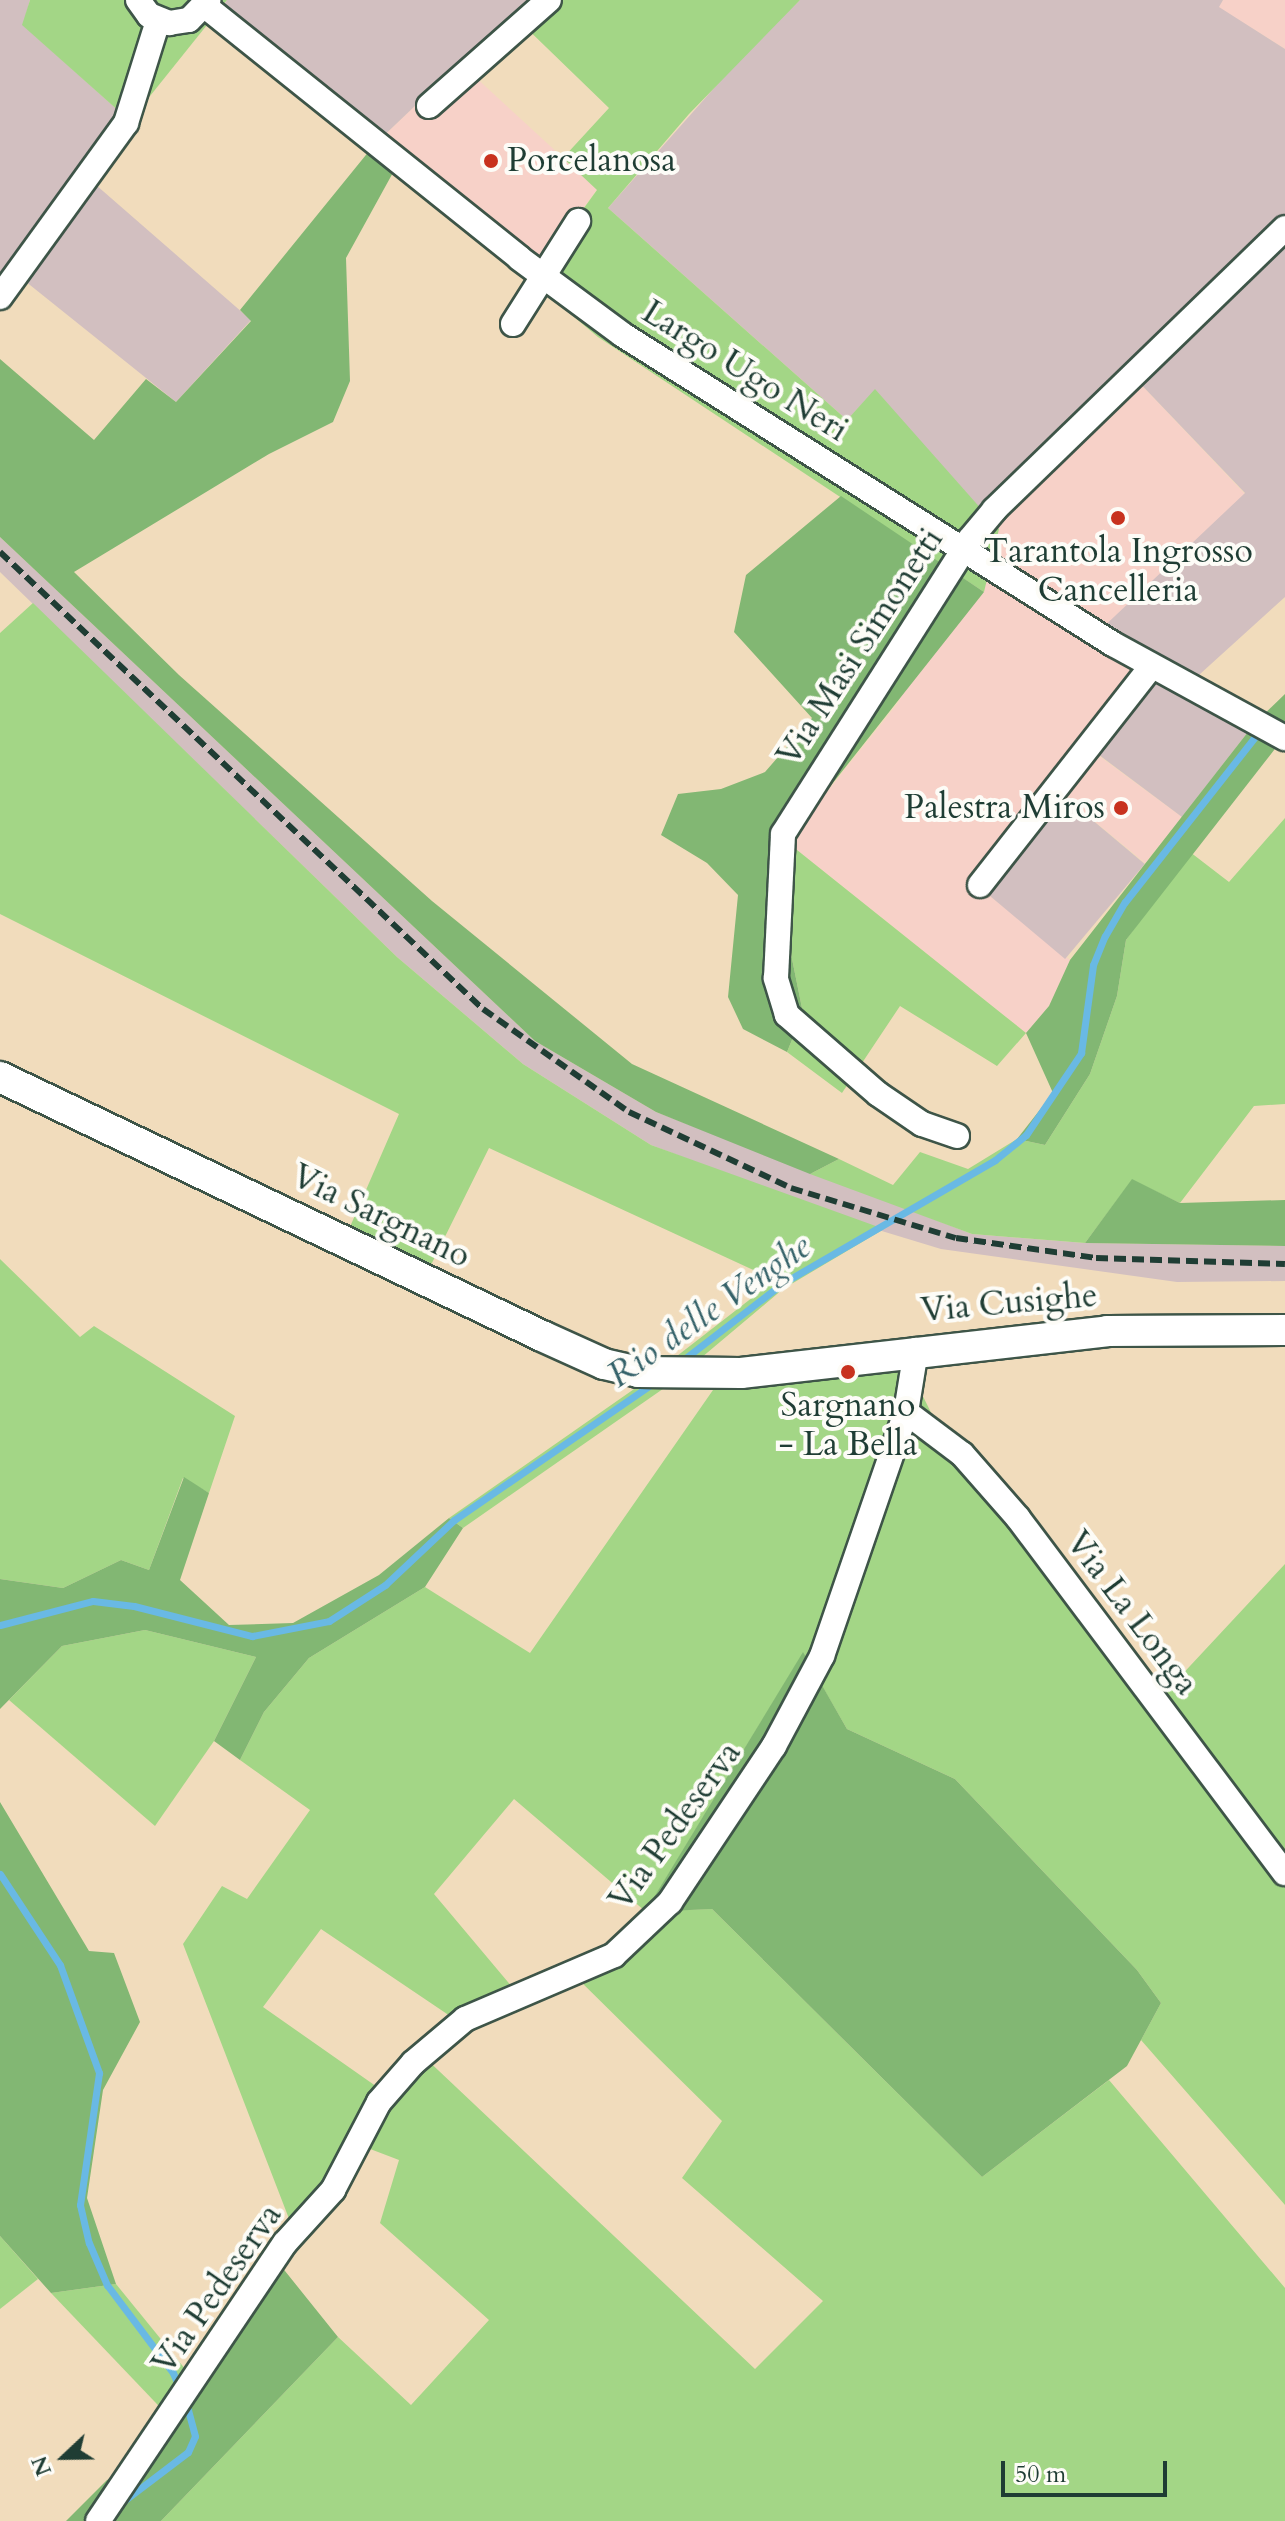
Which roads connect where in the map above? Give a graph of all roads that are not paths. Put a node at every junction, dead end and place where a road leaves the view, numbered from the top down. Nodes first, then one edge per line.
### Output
1 (138, 0) edge
2 (549, 0) edge
3 (206, 3) edge
4 (158, 21) junction
5 (429, 106) dead end
6 (578, 221) dead end
7 (1285, 228) edge
8 (542, 276) junction
9 (0, 297) edge
10 (513, 324) dead end
11 (962, 552) junction
12 (1151, 667) junction
13 (1285, 738) edge
14 (980, 885) dead end
15 (0, 1077) edge
16 (957, 1136) dead end
17 (1285, 1330) edge
18 (916, 1350) junction
19 (741, 1373) joint
20 (906, 1412) junction
21 (1285, 1873) edge
22 (102, 2515) edge

1 - 4 street
2 - 5 street
3 - 4 street
3 - 8 street, Largo Ugo Neri
4 - 9 street
6 - 8 street
7 - 11 street, Via Masi Simonetti
8 - 10 street
8 - 11 street, Largo Ugo Neri
11 - 12 street, Largo Ugo Neri
11 - 16 street, Via Masi Simonetti
12 - 13 street, Largo Ugo Neri
12 - 14 street
15 - 19 street, Via Sargnano
17 - 18 street, Via Cusighe
18 - 19 street, Via Cusighe
18 - 20 street, Via Pedeserva
20 - 21 street, Via La Longa
20 - 22 street, Via Pedeserva

